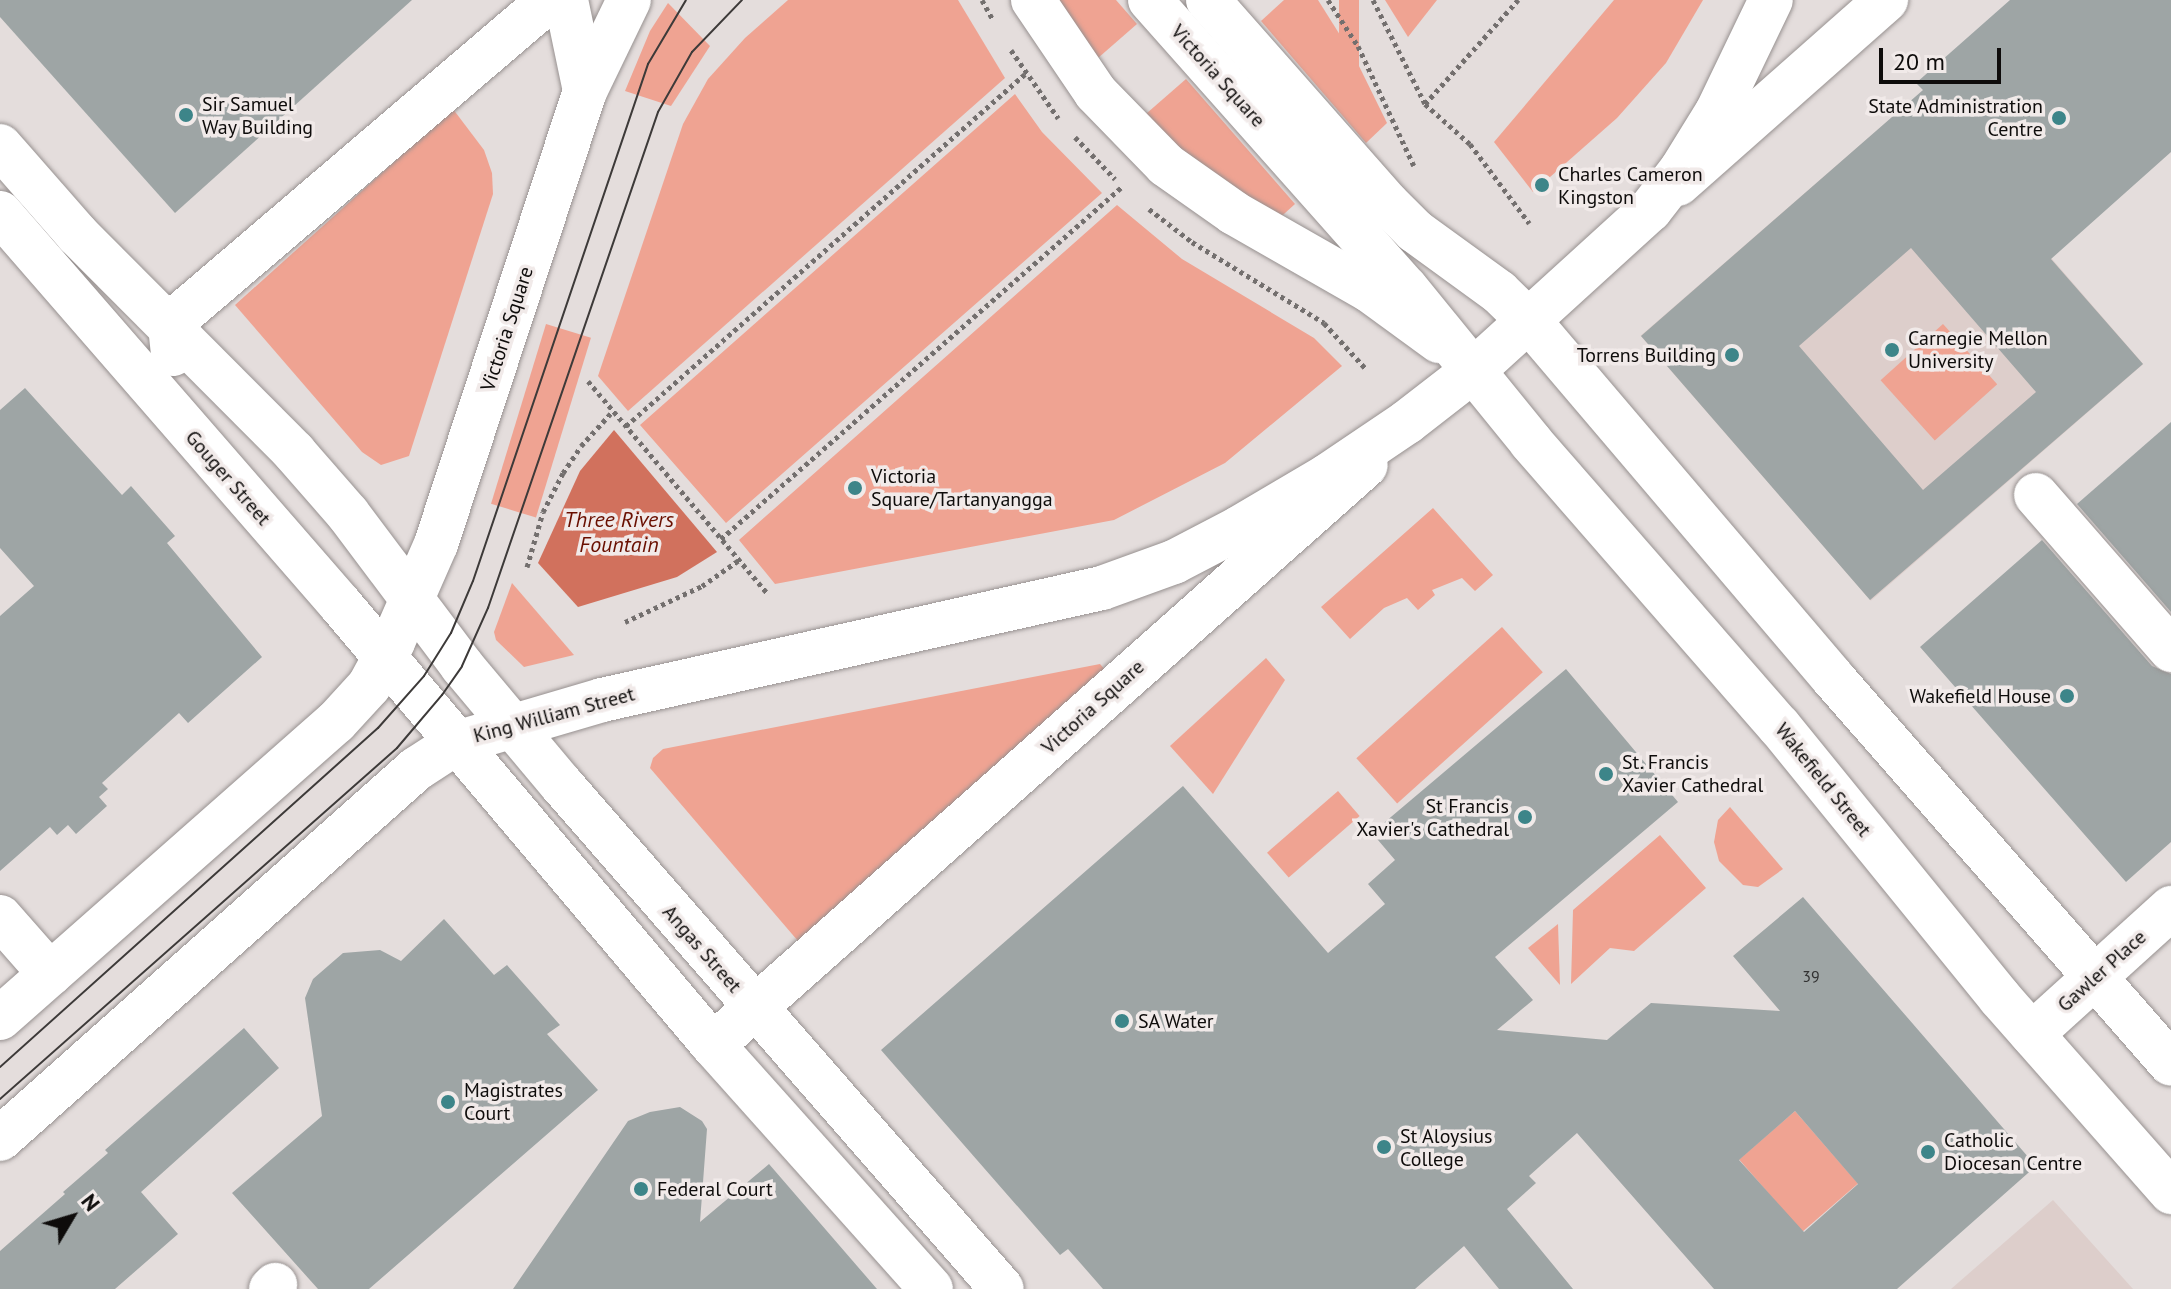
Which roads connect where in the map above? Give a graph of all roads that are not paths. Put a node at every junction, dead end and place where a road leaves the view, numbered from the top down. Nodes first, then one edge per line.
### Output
1 (550, 0) edge
2 (566, 0) edge
3 (629, 0) edge
4 (1033, 0) edge
5 (1150, 0) edge
6 (1208, 0) edge
7 (1771, 0) edge
8 (1886, 0) edge
9 (585, 91) junction
10 (0, 146) edge
11 (1650, 210) junction
12 (0, 213) edge
13 (1530, 322) junction
14 (170, 324) junction
15 (1474, 370) junction
16 (203, 449) junction
17 (2036, 495) dead end
18 (1102, 588) joint
19 (412, 601) junction
20 (2171, 650) edge
21 (384, 659) junction
22 (511, 724) junction
23 (456, 743) junction
24 (2171, 908) edge
25 (0, 917) edge
26 (50, 974) junction
27 (2095, 978) junction
28 (753, 1009) junction
29 (0, 1018) edge
30 (2032, 1034) junction
31 (713, 1045) junction
32 (2171, 1064) edge
33 (0, 1139) edge
34 (2171, 1192) edge
35 (931, 1289) edge
36 (1002, 1289) edge

1 - 14 main road
2 - 9 main road
3 - 9 main road, Victoria Square
4 - 15 main road
5 - 15 main road, Victoria Square
6 - 13 main road
7 - 11 main road, Victoria Square
8 - 11 main road, Victoria Square
9 - 19 main road, Victoria Square
10 - 14 main road
11 - 13 main road, Victoria Square
12 - 16 main road, Gouger Street
13 - 15 main road, Victoria Square
13 - 27 main road
14 - 16 main road
14 - 19 main road
15 - 18 main road, Victoria Square
15 - 28 main road, Victoria Square
15 - 30 main road, Wakefield Street
16 - 21 main road, Gouger Street
17 - 20 main road
18 - 22 main road, King William Street
19 - 21 main road, Victoria Square
19 - 22 main road, Angas Street
21 - 23 main road, Gouger Street
21 - 26 main road
22 - 23 main road, King William Street
22 - 28 main road, Angas Street
23 - 31 main road
23 - 33 main road, King William Street
24 - 27 main road, Gawler Place
25 - 26 main road
26 - 29 main road
27 - 30 main road, Gawler Place
27 - 32 main road
28 - 31 main road, Victoria Square
28 - 36 main road, Angas Street
30 - 34 main road, Wakefield Street
31 - 35 main road

